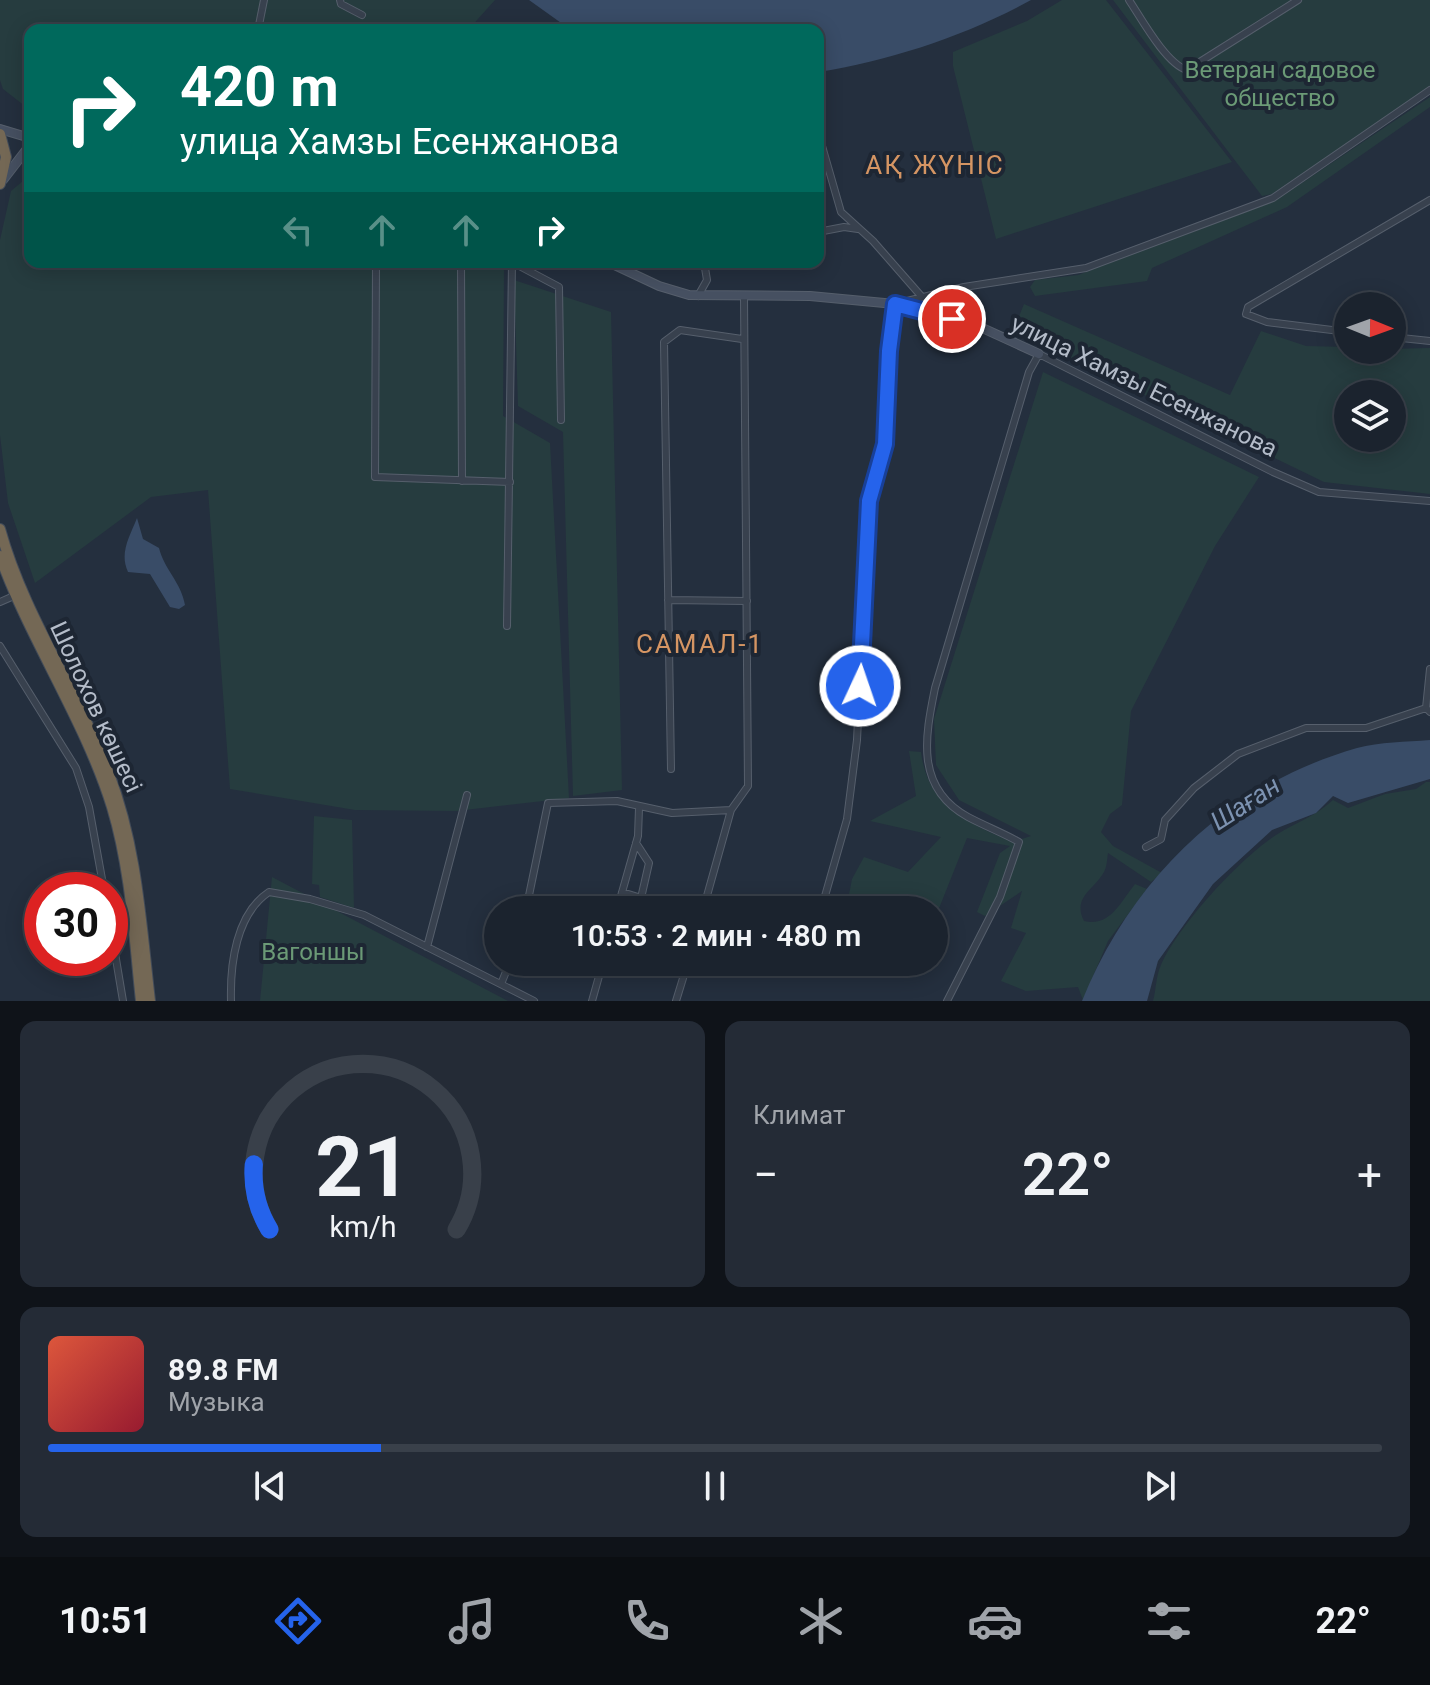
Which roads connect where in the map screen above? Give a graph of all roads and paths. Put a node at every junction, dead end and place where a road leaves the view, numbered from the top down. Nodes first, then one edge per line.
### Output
1 (264, 0) edge
2 (340, 0) edge
3 (1129, 0) edge
4 (1298, 0) edge
5 (362, 15) dead end
6 (259, 24) edge
7 (1430, 90) edge
8 (0, 132) edge
9 (24, 137) edge
10 (24, 153) edge
11 (824, 153) edge
12 (0, 184) edge
13 (1430, 200) edge
14 (858, 229) junction
15 (824, 231) edge
16 (376, 268) edge
17 (461, 268) edge
18 (512, 268) edge
19 (523, 268) edge
20 (621, 268) edge
21 (704, 268) edge
22 (698, 296) junction
23 (744, 297) junction
24 (922, 297) junction
25 (895, 304) junction
26 (1334, 330) edge
27 (1406, 338) edge
28 (742, 339) junction
29 (1430, 341) edge
30 (1039, 354) junction
31 (561, 420) dead end
32 (462, 481) junction
33 (510, 482) junction
34 (1430, 501) edge
35 (0, 529) edge
36 (0, 556) edge
37 (19, 595) junction
38 (668, 600) junction
39 (747, 601) junction
40 (0, 602) edge
41 (507, 626) dead end
42 (0, 646) edge
43 (1430, 669) edge
44 (1428, 710) edge
45 (671, 769) dead end
46 (467, 795) dead end
47 (639, 808) junction
48 (731, 810) junction
49 (636, 843) junction
50 (1146, 847) dead end
51 (101, 872) edge
52 (622, 892) junction
53 (529, 896) edge
54 (621, 896) edge
55 (635, 896) edge
56 (641, 896) edge
57 (707, 896) edge
58 (825, 896) edge
59 (427, 947) junction
60 (119, 976) edge
61 (504, 976) edge
62 (599, 976) edge
63 (684, 976) edge
64 (501, 984) junction
65 (123, 1001) edge
66 (141, 1001) edge
67 (150, 1001) edge
68 (231, 1001) edge
69 (534, 1001) edge
70 (592, 1001) edge
71 (676, 1001) edge
72 (947, 1001) edge

1 - 6 street
2 - 5 street
3 - 4 street
7 - 24 street
8 - 9 street
8 - 12 highway
10 - 12 street
11 - 14 street
13 - 26 street
14 - 15 street
14 - 24 street
16 - 32 street
17 - 32 street
18 - 33 street
19 - 31 street
20 - 22 street, улица Хамзы Есенжанова
21 - 22 street
22 - 23 street, улица Хамзы Есенжанова
23 - 25 street, улица Хамзы Есенжанова
23 - 28 street
24 - 25 street
25 - 30 street, улица Хамзы Есенжанова
25 - 58 street
27 - 29 street
28 - 38 street
28 - 39 street
30 - 34 street, улица Хамзы Есенжанова
30 - 72 street
32 - 33 street
33 - 41 street
35 - 37 highway, Шолохов көшесі
36 - 37 highway, Шолохов көшесі
37 - 40 street
37 - 66 highway, Шолохов көшесі
37 - 67 highway, Шолохов көшесі
38 - 39 street
38 - 45 street
39 - 48 street
42 - 51 street
43 - 44 street
44 - 50 street
46 - 59 street
47 - 48 street
47 - 49 street
47 - 53 street
48 - 57 street
49 - 52 street
49 - 56 street
52 - 54 street
52 - 55 street
59 - 64 street
59 - 68 street
60 - 65 street
61 - 64 street
62 - 70 street
63 - 71 street
64 - 69 street

